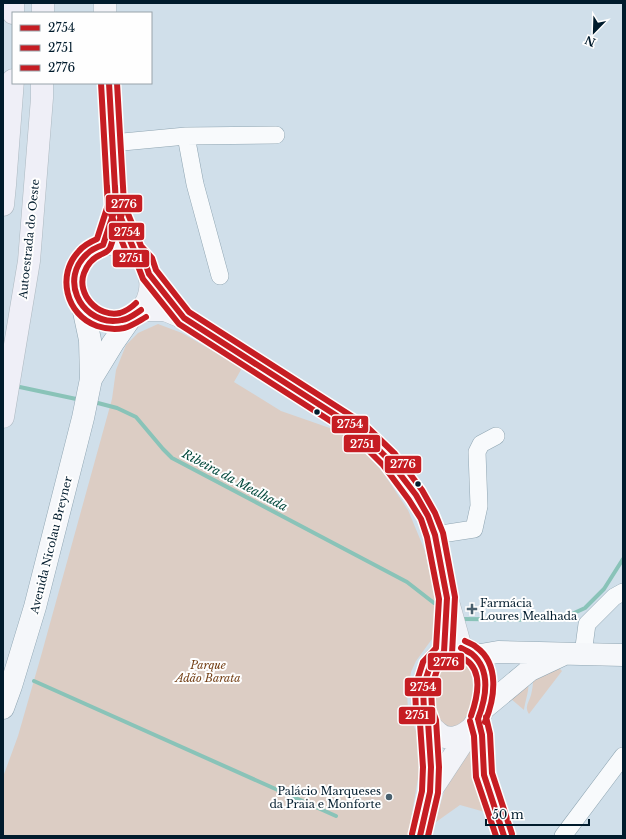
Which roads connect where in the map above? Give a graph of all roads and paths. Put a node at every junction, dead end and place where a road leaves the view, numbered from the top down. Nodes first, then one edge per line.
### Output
1 (13, 84) edge
2 (42, 84) edge
3 (109, 84) edge
4 (276, 135) dead end
5 (186, 136) junction
6 (112, 143) junction
7 (3, 205) edge
8 (116, 206) junction
9 (103, 244) junction
10 (134, 250) junction
11 (149, 274) junction
12 (220, 276) dead end
13 (83, 307) junction
14 (137, 313) junction
15 (184, 318) junction
16 (91, 379) junction
17 (4, 412) edge
18 (496, 436) dead end
19 (435, 536) junction
20 (623, 592) edge
21 (460, 652) junction
22 (575, 654) junction
23 (623, 655) edge
24 (3, 708) edge
25 (478, 719) junction
26 (428, 722) junction
27 (623, 756) edge
28 (430, 792) junction
29 (420, 836) edge
30 (504, 836) edge
31 (563, 836) edge

1 - 7 highway
2 - 17 highway, Autoestrada do Oeste
3 - 6 main road
4 - 5 street
5 - 6 street
5 - 12 street
6 - 8 main road
8 - 9 main road
8 - 10 main road
9 - 10 main road
9 - 13 main road
10 - 11 main road
11 - 14 main road
11 - 15 main road
13 - 14 main road
13 - 16 main road, Avenida Nicolau Breyner
14 - 15 main road
14 - 16 main road, Avenida Nicolau Breyner
15 - 19 main road
16 - 24 main road, Avenida Nicolau Breyner
18 - 19 street
19 - 21 main road
20 - 22 street
21 - 22 main road
21 - 25 main road
21 - 26 main road
22 - 23 main road
22 - 25 main road
25 - 26 main road
25 - 28 main road
25 - 30 street
26 - 28 main road
27 - 31 street
28 - 29 main road

